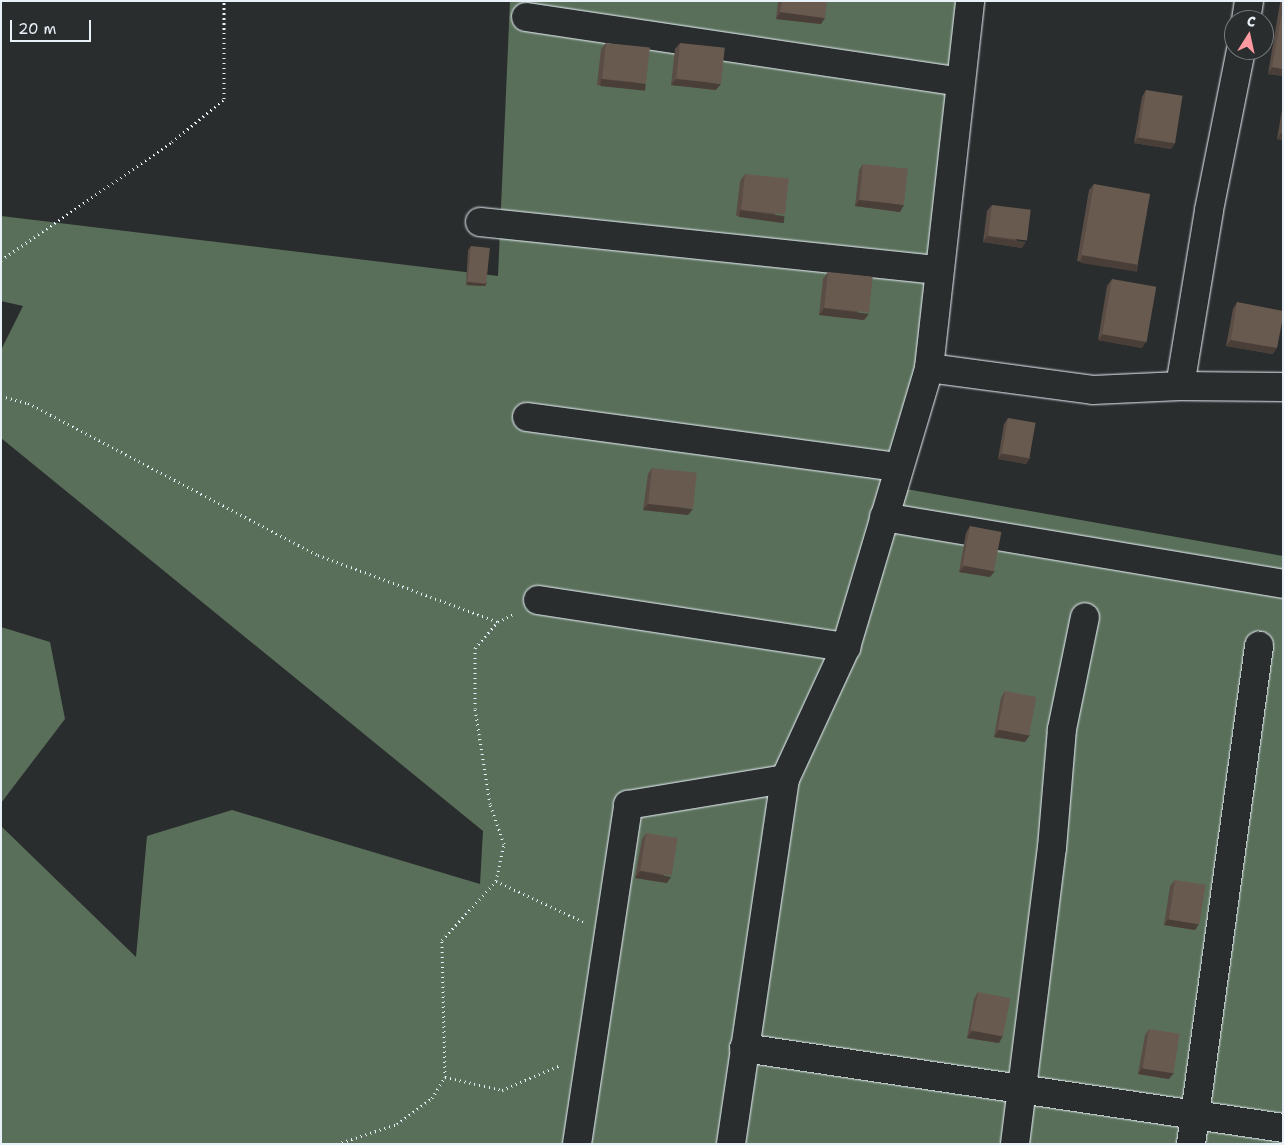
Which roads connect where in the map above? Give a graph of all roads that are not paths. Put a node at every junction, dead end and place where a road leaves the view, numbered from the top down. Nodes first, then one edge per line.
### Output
1 (970, 1) edge
2 (526, 17) dead end
3 (1239, 60) edge
4 (960, 82) junction
5 (480, 222) dead end
6 (938, 270) junction
7 (928, 368) junction
8 (1180, 386) junction
9 (1283, 387) edge
10 (526, 417) dead end
11 (899, 467) junction
12 (884, 517) junction
13 (1283, 584) edge
14 (538, 600) road end
15 (1085, 617) dead end
16 (1259, 646) dead end
17 (846, 647) junction
18 (786, 779) junction
19 (744, 1048) junction
20 (1023, 1090) junction
21 (1195, 1115) junction
22 (1283, 1128) edge
23 (577, 1144) edge
24 (731, 1144) edge
25 (1015, 1144) edge
26 (1191, 1144) edge

1 - 4 street
2 - 4 street
3 - 8 street
4 - 6 street
5 - 6 street
6 - 7 street
7 - 8 street
7 - 11 street
8 - 9 street
10 - 11 street
11 - 12 street
12 - 13 street
12 - 17 street
14 - 17 street
15 - 20 street
16 - 21 street
17 - 18 street
18 - 19 street
18 - 23 street
19 - 20 street
19 - 24 street
20 - 21 street
20 - 25 street
21 - 22 street
21 - 26 street

